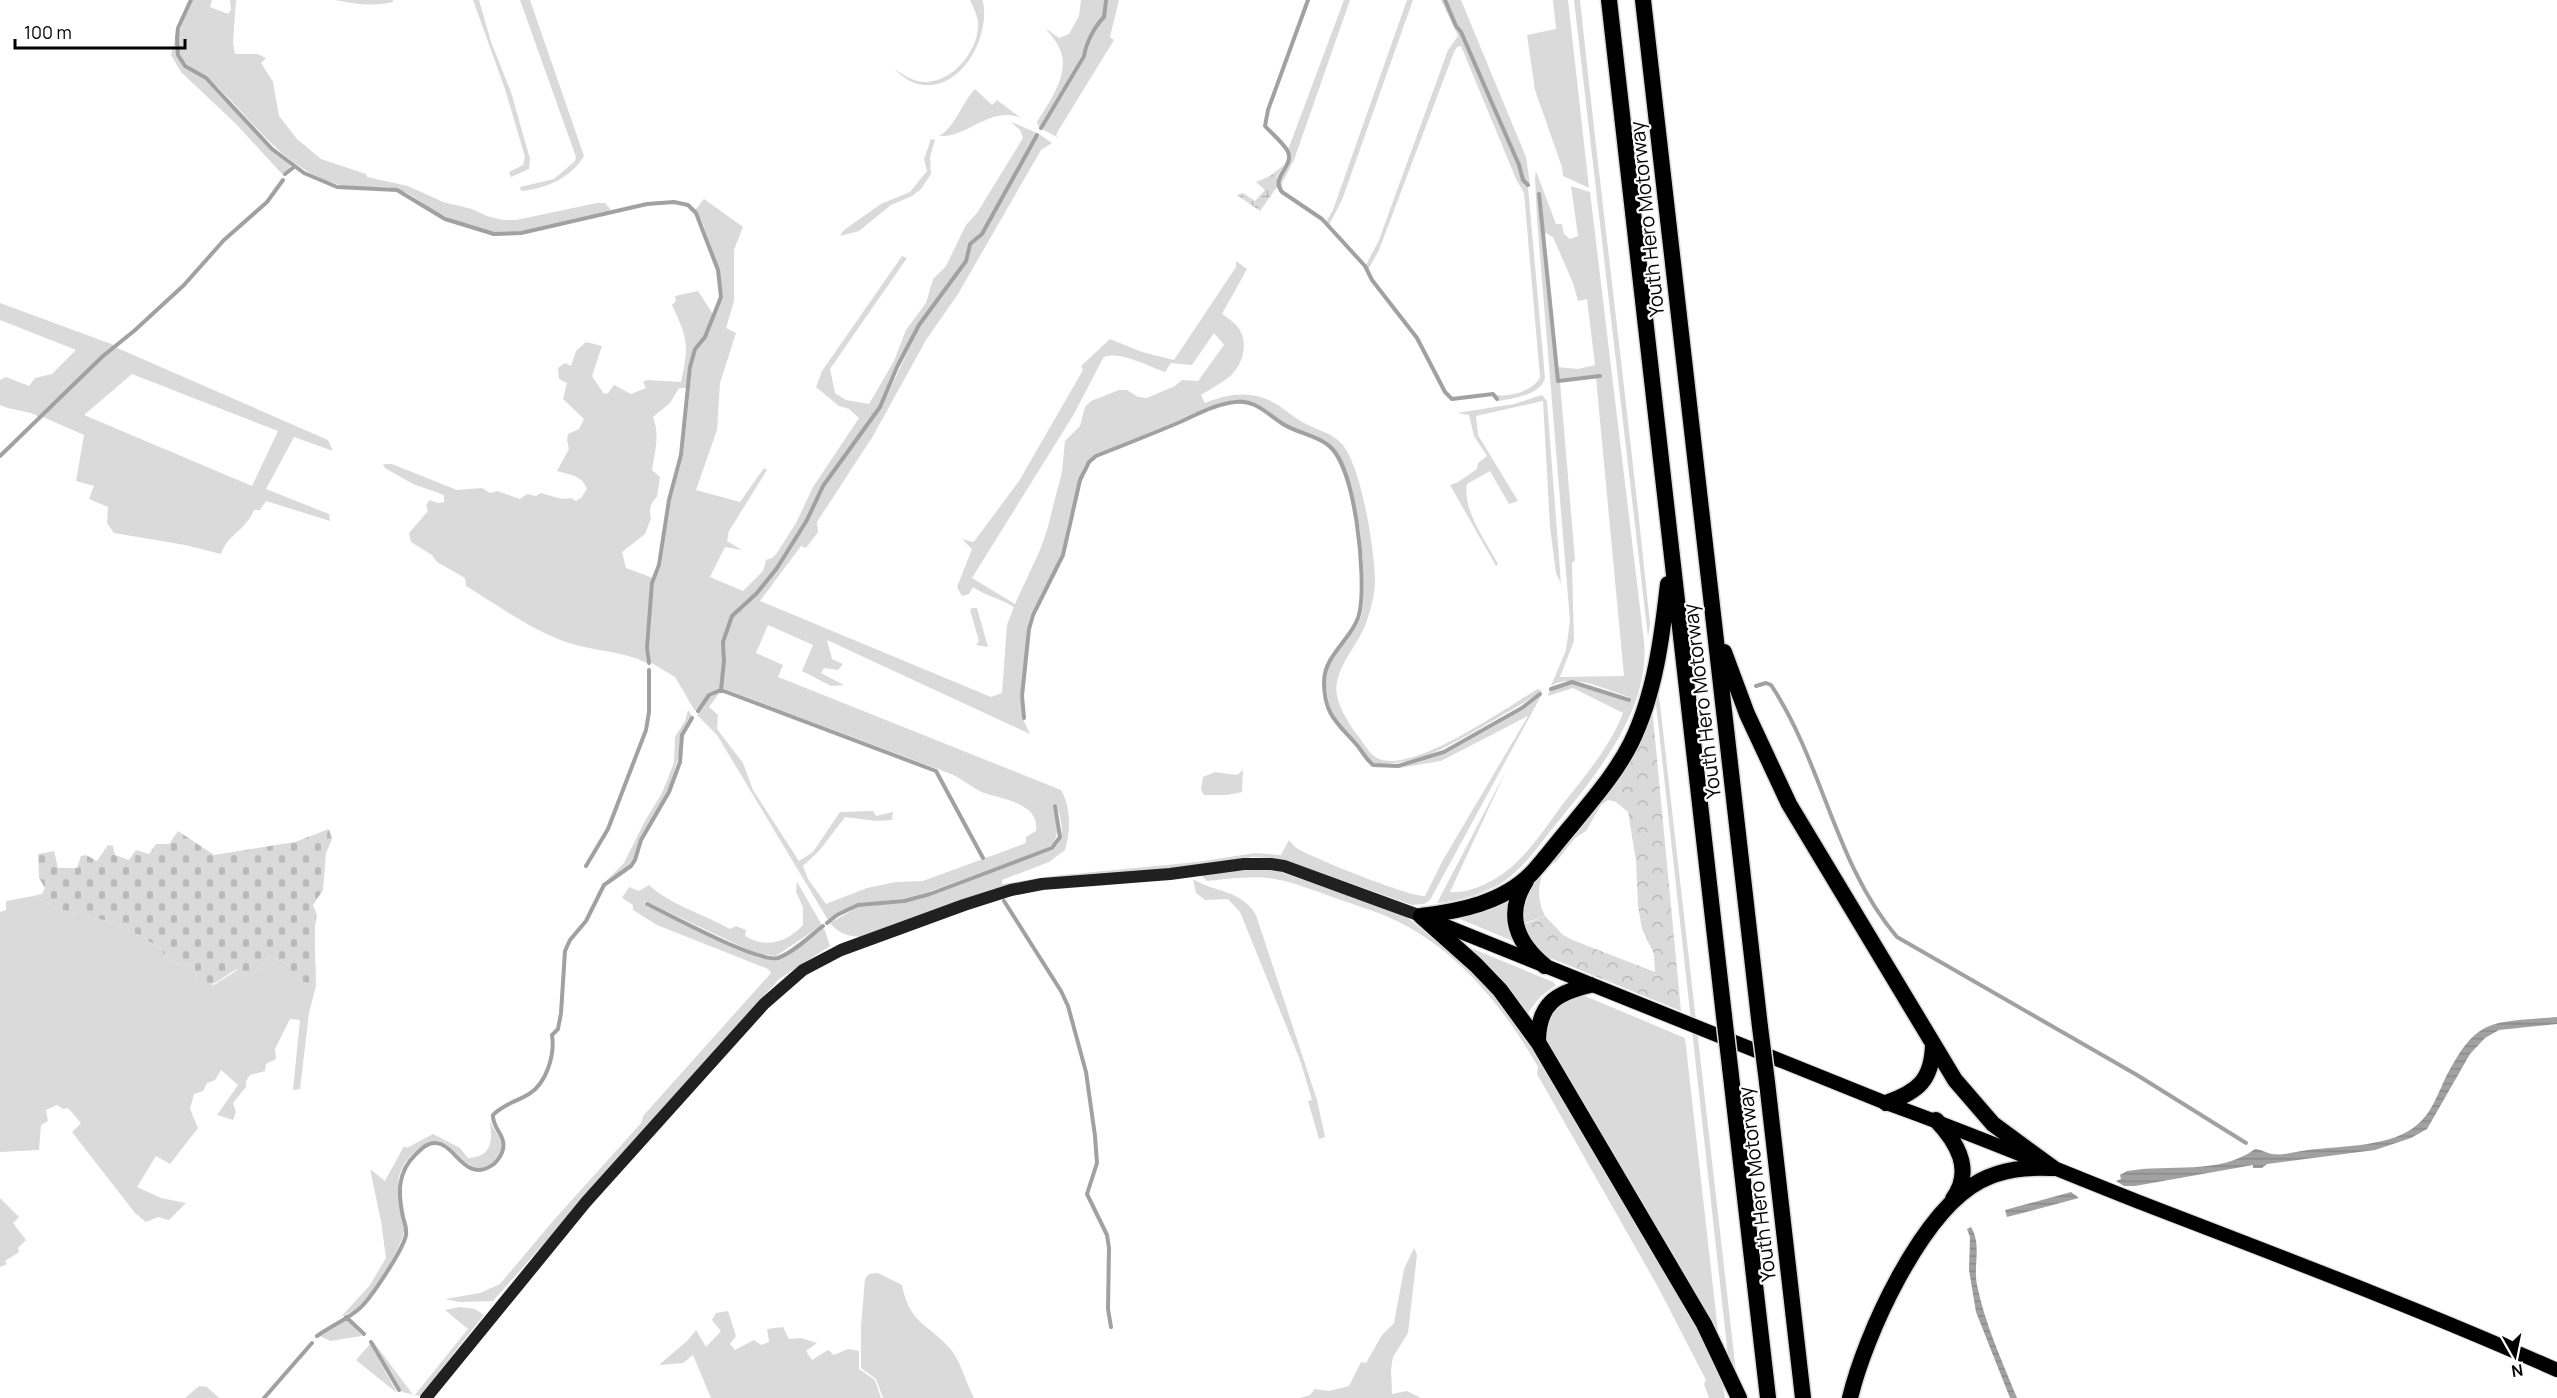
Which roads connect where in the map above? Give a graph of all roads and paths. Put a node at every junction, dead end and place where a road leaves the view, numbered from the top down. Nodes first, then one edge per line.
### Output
1 (1609, 0) edge
2 (1643, 0) edge
3 (1671, 551) junction
4 (1711, 599) junction
5 (1530, 875) junction
6 (1421, 916) junction
7 (1545, 966) junction
8 (1590, 985) junction
9 (1538, 1042) junction
10 (1933, 1046) junction
11 (1886, 1103) junction
12 (1936, 1120) junction
13 (2053, 1168) junction
14 (1947, 1207) junction
15 (2557, 1370) edge
16 (426, 1398) edge
17 (1739, 1398) edge
18 (1768, 1398) edge
19 (1803, 1398) edge
20 (1850, 1398) edge

1 - 3 highway, Youth Hero Motorway
2 - 4 highway, Youth Hero Motorway
3 - 5 highway
3 - 18 highway, Youth Hero Motorway, bridge
4 - 10 highway
4 - 19 highway, Youth Hero Motorway, bridge
5 - 6 highway
5 - 7 highway
6 - 7 main road
6 - 9 highway
6 - 16 main road
7 - 8 main road
8 - 9 highway
8 - 11 main road
9 - 17 highway
10 - 11 highway
10 - 13 highway
11 - 12 main road
12 - 13 main road
12 - 14 highway
13 - 14 highway
13 - 15 main road
14 - 20 highway

